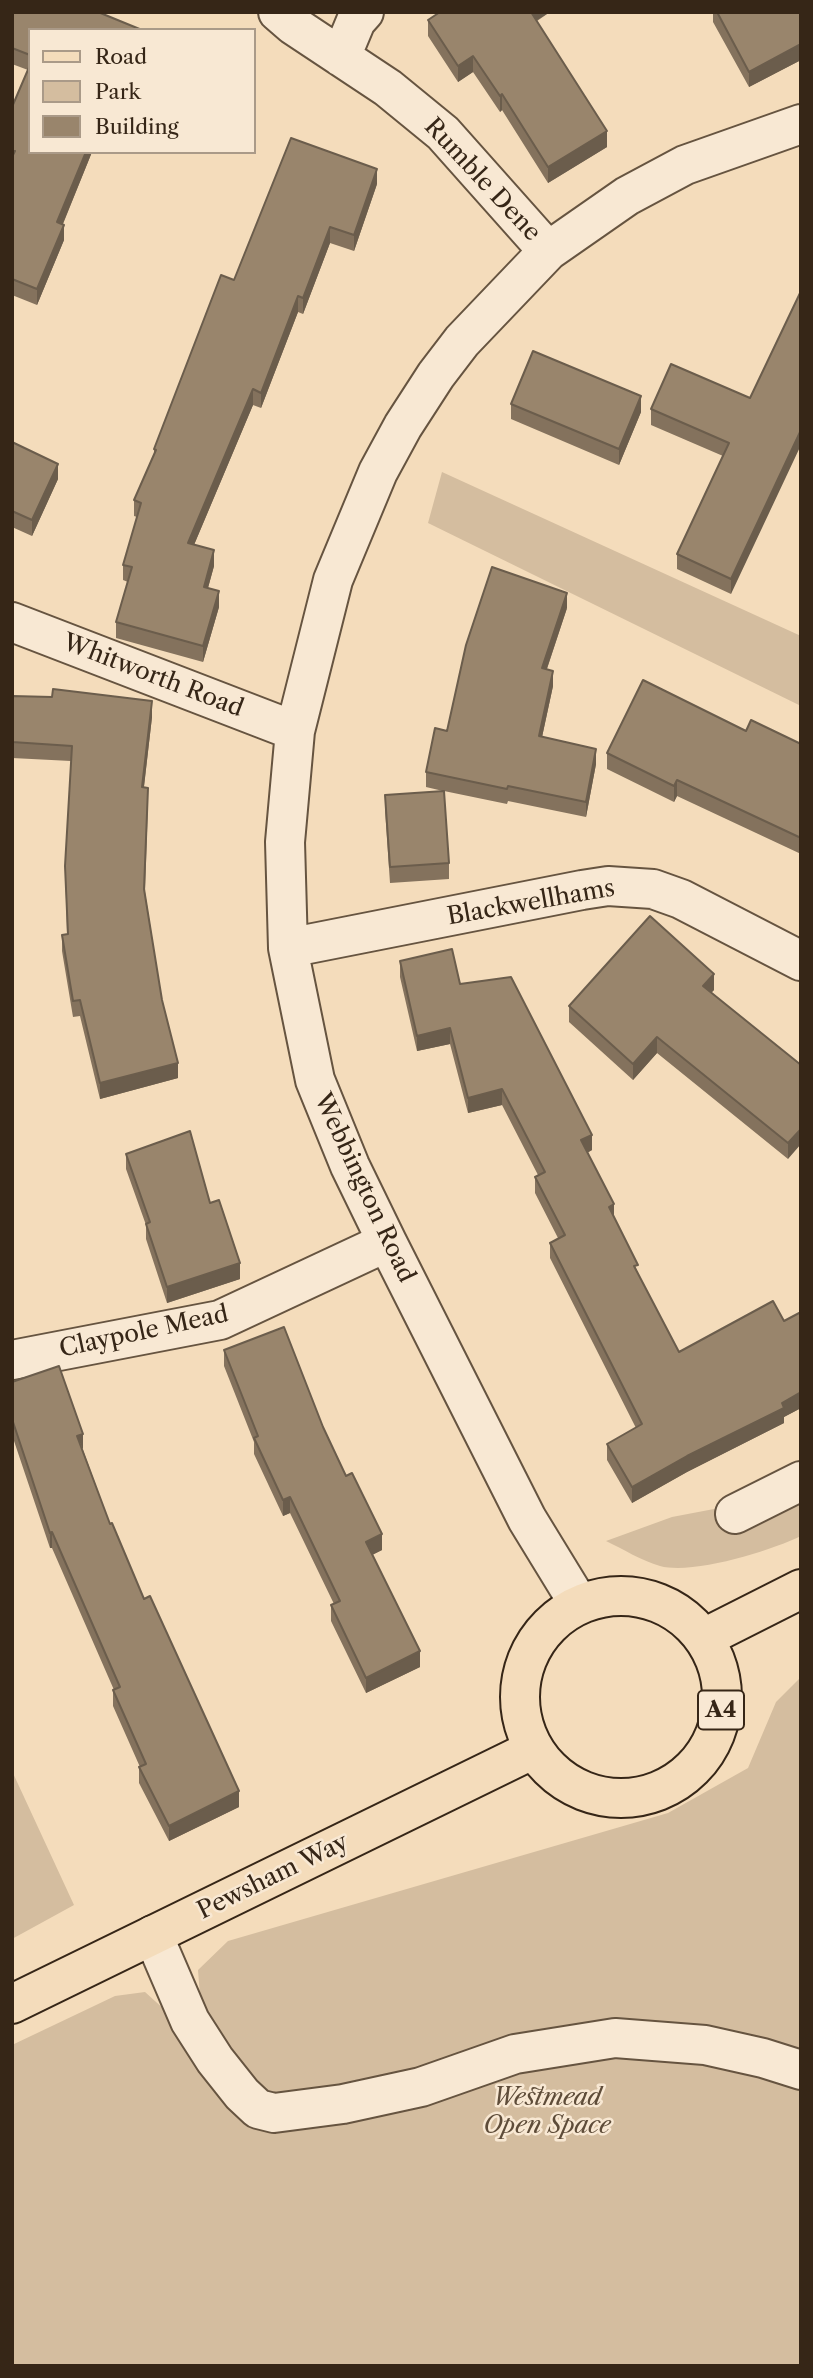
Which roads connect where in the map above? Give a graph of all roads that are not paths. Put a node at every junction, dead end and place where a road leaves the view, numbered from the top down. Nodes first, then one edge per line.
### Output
1 (278, 12) edge
2 (364, 12) edge
3 (341, 57) junction
4 (801, 124) edge
5 (548, 251) junction
6 (12, 622) edge
7 (295, 731) junction
8 (288, 948) junction
9 (801, 961) edge
10 (387, 1242) junction
11 (12, 1360) edge
12 (801, 1481) edge
13 (735, 1514) dead end
14 (801, 1589) edge
15 (579, 1604) junction
16 (704, 1637) junction
17 (534, 1749) junction
18 (153, 1935) junction
19 (12, 2004) edge
20 (801, 2070) edge

1 - 3 street, Rumble Dene
2 - 3 street
3 - 5 street, Rumble Dene
4 - 5 street, Webbington Road
5 - 7 street, Webbington Road
6 - 7 street, Whitworth Road
7 - 8 street, Webbington Road
8 - 9 street, Blackwellhams
8 - 10 street, Webbington Road
10 - 11 street, Claypole Mead
10 - 15 street, Webbington Road
12 - 13 street
14 - 16 main road
15 - 16 main road, A4
15 - 17 main road, A4
16 - 17 main road, A4
17 - 18 main road, Pewsham Way
18 - 19 main road, Pewsham Way
18 - 20 street

